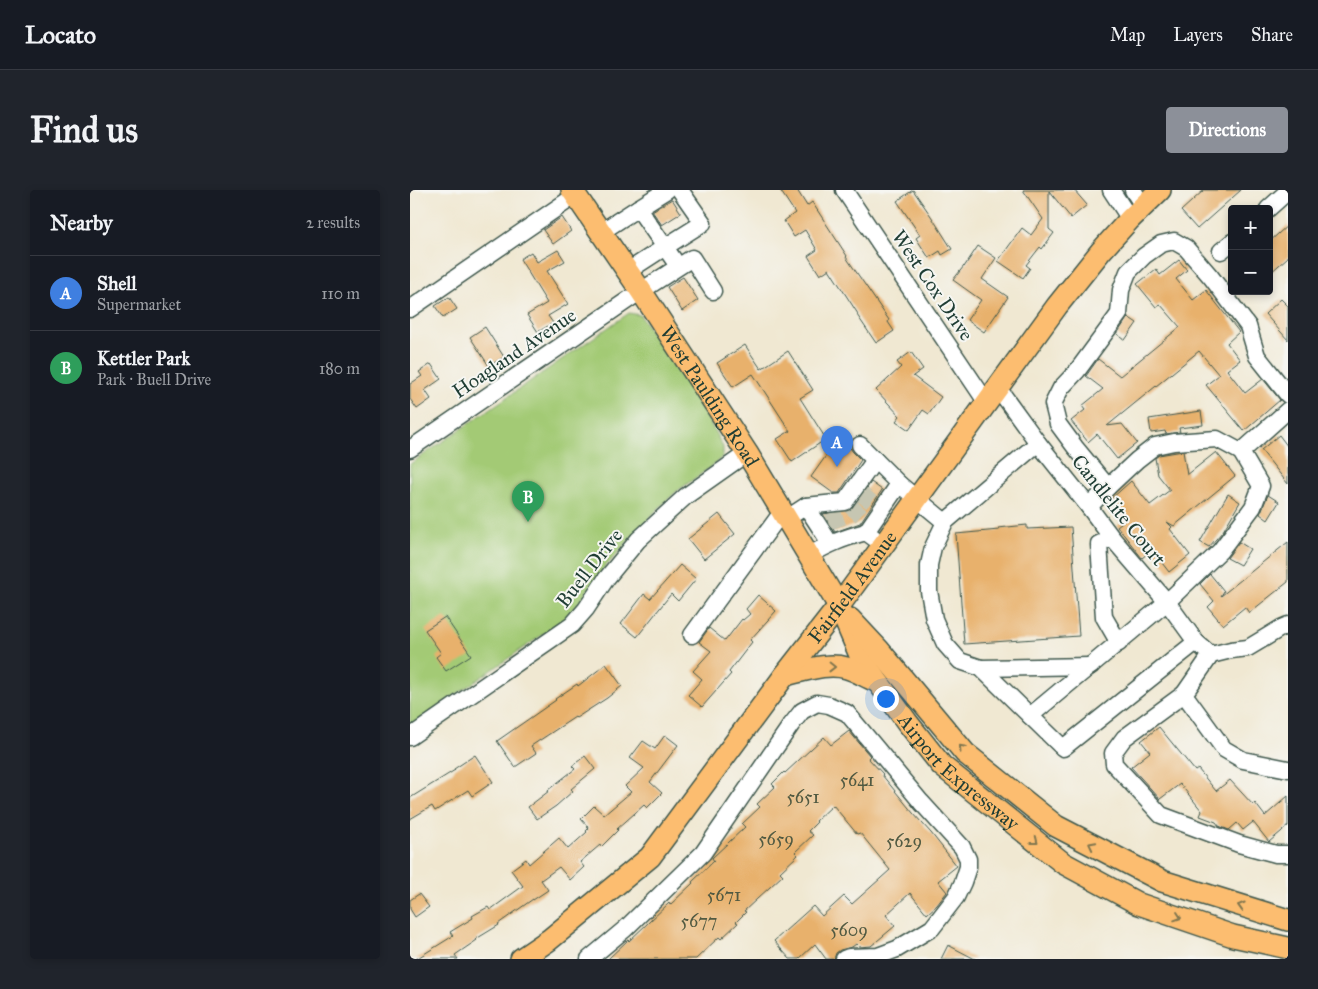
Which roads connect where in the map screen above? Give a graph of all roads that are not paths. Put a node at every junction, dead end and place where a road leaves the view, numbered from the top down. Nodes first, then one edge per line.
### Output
1 (667, 190) edge
2 (680, 190) edge
3 (844, 190) edge
4 (1111, 190) edge
5 (1160, 190) edge
6 (1288, 191) edge
7 (574, 192) edge
8 (1135, 205) edge
9 (1272, 205) edge
10 (638, 208) junction
11 (601, 232) junction
12 (665, 247) junction
13 (678, 266) junction
14 (628, 271) junction
15 (641, 291) junction
16 (713, 291) dead end
17 (410, 309) edge
18 (1288, 395) edge
19 (992, 396) junction
20 (1288, 410) edge
21 (1038, 443) junction
22 (860, 445) dead end
23 (410, 449) edge
24 (1241, 452) junction
25 (747, 453) junction
26 (875, 460) junction
27 (899, 484) junction
28 (1108, 486) junction
29 (917, 498) junction
30 (806, 506) junction
31 (1089, 506) junction
32 (784, 515) junction
33 (945, 522) junction
34 (867, 525) junction
35 (838, 537) junction
36 (1112, 538) junction
37 (883, 545) junction
38 (808, 556) junction
39 (1167, 602) junction
40 (839, 606) junction
41 (1288, 625) edge
42 (692, 635) dead end
43 (1196, 642) junction
44 (1119, 643) junction
45 (1211, 656) junction
46 (1091, 666) junction
47 (980, 668) junction
48 (785, 675) junction
49 (878, 682) junction
50 (1184, 694) junction
51 (1030, 716) junction
52 (410, 737) edge
53 (1288, 769) edge
54 (1288, 854) edge
55 (1288, 920) edge
56 (1288, 948) edge
57 (878, 957) edge
58 (521, 959) edge
59 (588, 959) edge
60 (844, 959) edge

1 - 10 street
2 - 12 street
3 - 19 street, West Cox Drive
4 - 8 street
5 - 8 main road, Fairfield Avenue
6 - 9 street
7 - 11 main road, West Paulding Road
7 - 17 street
8 - 19 main road, Fairfield Avenue
10 - 11 street
10 - 12 street
11 - 14 main road, West Paulding Road
12 - 13 street
12 - 14 street
13 - 15 street, Hoagland Avenue
13 - 16 street
14 - 15 main road, West Paulding Road
15 - 23 street, Hoagland Avenue
15 - 25 main road, West Paulding Road
18 - 28 street
19 - 21 street, Candlelite Court
19 - 29 main road, Fairfield Avenue
20 - 24 street
21 - 31 street, Candlelite Court
21 - 33 street
22 - 26 street
24 - 28 street
24 - 39 street
25 - 32 main road, West Paulding Road
25 - 52 street, Buell Drive
26 - 27 street
26 - 30 street
27 - 29 street
27 - 34 street
28 - 31 street
29 - 33 street
29 - 37 main road, Fairfield Avenue
30 - 32 street
30 - 35 street
31 - 36 street, Candlelite Court
32 - 38 main road, West Paulding Road
32 - 42 street
33 - 47 street
34 - 35 street
34 - 37 street
35 - 38 street
36 - 39 street, Candlelite Court
36 - 44 street
37 - 40 main road, Fairfield Avenue
38 - 40 main road, West Paulding Road
39 - 43 street, Candlelite Court
39 - 44 street
40 - 48 main road, Fairfield Avenue
40 - 49 main road, Airport Expressway
55 -> 40 main road, Airport Expressway
41 - 45 street
43 - 45 street, Candlelite Court
43 - 51 street
44 - 46 street
45 - 50 street
46 - 47 street
46 - 51 street
47 - 51 street
48 -> 49 main road
48 - 58 main road, Fairfield Avenue
49 -> 56 main road, Airport Expressway
50 - 53 street
50 - 54 street
57 - 59 street
57 - 60 street

